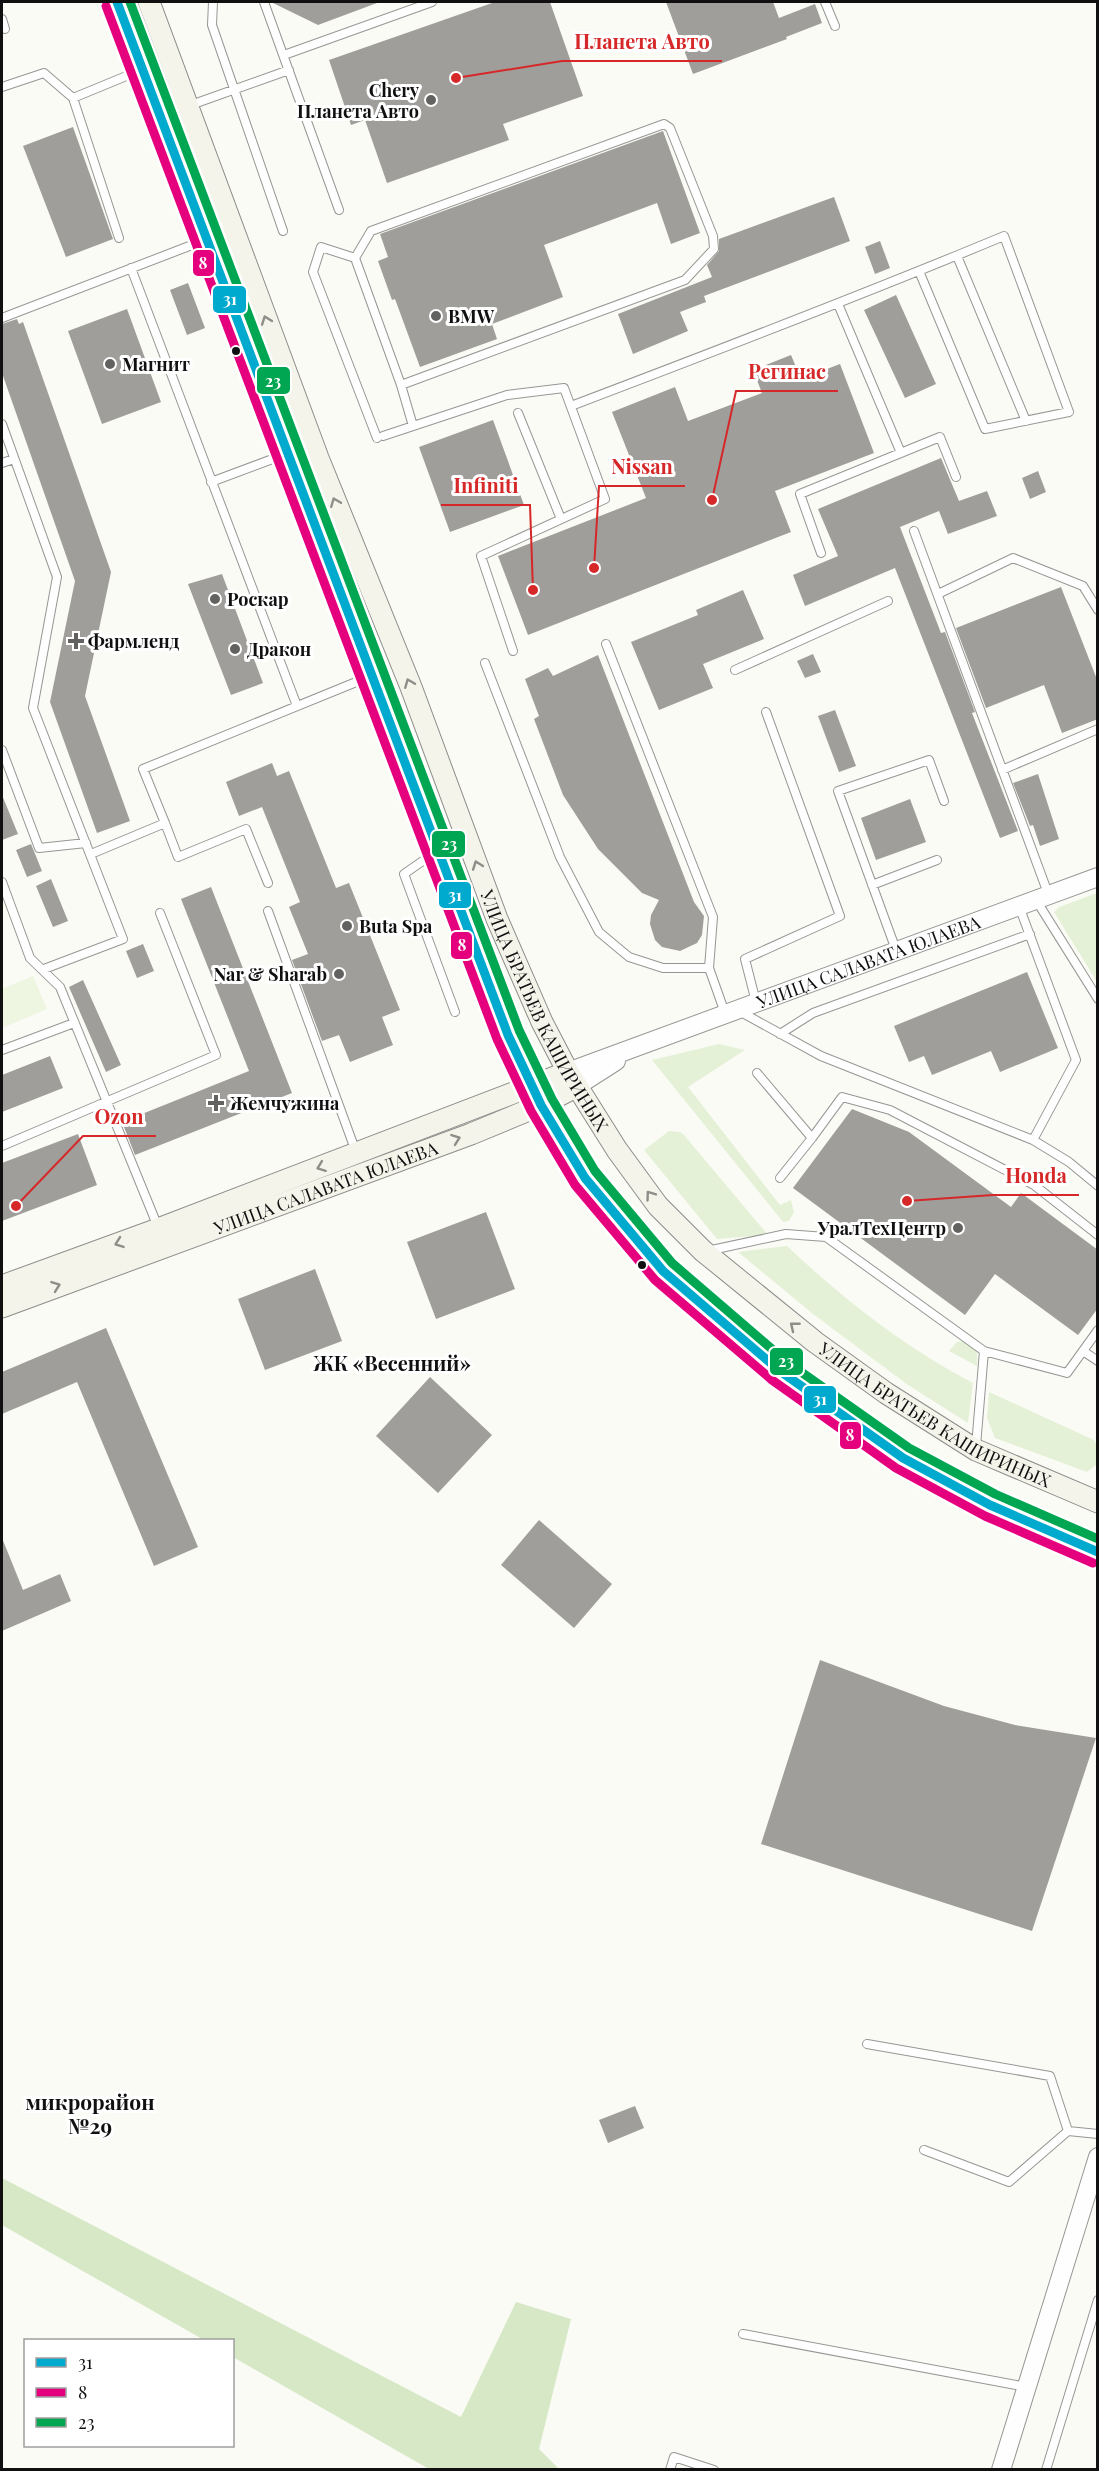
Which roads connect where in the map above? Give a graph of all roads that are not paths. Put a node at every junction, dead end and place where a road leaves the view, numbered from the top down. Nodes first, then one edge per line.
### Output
1 (117, 2) edge
2 (149, 2) edge
3 (213, 2) edge
4 (264, 2) edge
5 (432, 2) edge
6 (825, 2) edge
7 (2, 19) edge
8 (835, 26) dead end
9 (5, 29) dead end
10 (284, 55) junction
11 (142, 69) junction
12 (289, 69) junction
13 (2, 87) edge
14 (234, 89) junction
15 (73, 98) junction
16 (186, 106) junction
17 (339, 210) dead end
18 (283, 231) dead end
19 (119, 238) dead end
20 (207, 239) junction
21 (957, 256) junction
22 (355, 258) junction
23 (131, 268) junction
24 (919, 271) junction
25 (838, 304) junction
26 (2, 318) edge
27 (401, 385) junction
28 (571, 406) junction
29 (518, 413) dead end
30 (1026, 421) junction
31 (2, 424) edge
32 (413, 426) junction
33 (289, 453) junction
34 (902, 453) junction
35 (14, 459) junction
36 (2, 463) edge
37 (956, 477) dead end
38 (211, 482) junction
39 (561, 519) junction
40 (914, 531) dead end
41 (821, 554) dead end
42 (938, 594) junction
43 (888, 601) dead end
44 (1098, 610) edge
45 (606, 644) dead end
46 (513, 651) dead end
47 (485, 663) dead end
48 (735, 670) dead end
49 (373, 675) junction
50 (297, 706) junction
51 (766, 711) dead end
52 (1098, 729) edge
53 (2, 750) edge
54 (1002, 770) junction
55 (944, 801) dead end
56 (454, 804) junction
57 (425, 814) junction
58 (165, 823) junction
59 (86, 843) junction
60 (439, 850) junction
61 (90, 854) junction
62 (937, 860) dead end
63 (1098, 877) edge
64 (2, 882) edge
65 (268, 883) dead end
66 (872, 885) junction
67 (1035, 901) junction
68 (268, 911) dead end
69 (160, 913) dead end
70 (1030, 934) junction
71 (896, 950) junction
72 (709, 968) junction
73 (44, 969) junction
74 (1098, 999) edge
75 (756, 1002) junction
76 (455, 1012) dead end
77 (731, 1012) junction
78 (74, 1023) junction
79 (780, 1034) junction
80 (2, 1050) edge
81 (757, 1073) dead end
82 (573, 1079) junction
83 (537, 1096) junction
84 (106, 1101) junction
85 (812, 1138) junction
86 (1033, 1140) junction
87 (2, 1146) edge
88 (357, 1153) junction
89 (780, 1178) dead end
90 (1098, 1186) edge
91 (158, 1229) junction
92 (1098, 1235) edge
93 (703, 1251) junction
94 (2, 1286) edge
95 (2, 1306) edge
96 (1098, 1330) edge
97 (984, 1351) junction
98 (1083, 1351) junction
99 (1098, 1361) edge
100 (976, 1450) junction
101 (1098, 1502) edge
102 (1098, 1552) edge
103 (867, 2044) dead end
104 (1068, 2131) junction
105 (1098, 2134) edge
106 (924, 2150) dead end
107 (1098, 2157) edge
108 (1098, 2300) edge
109 (743, 2334) dead end
110 (1027, 2387) junction
111 (670, 2469) edge
112 (714, 2469) edge
113 (1001, 2469) edge
114 (1046, 2469) edge

1 - 11 main road, УЛИЦА БРАТЬЕВ КАШИРИНЫХ
2 - 16 main road, УЛИЦА БРАТЬЕВ КАШИРИНЫХ
3 - 14 lane
4 - 10 lane
5 - 10 lane
6 - 8 lane
7 - 9 lane
10 - 12 lane
11 - 15 lane
11 - 20 main road, УЛИЦА БРАТЬЕВ КАШИРИНЫХ
12 - 14 lane
12 - 17 lane
13 - 15 lane
14 - 16 lane
14 - 18 lane
15 - 19 lane
56 -> 16 main road, УЛИЦА БРАТЬЕВ КАШИРИНЫХ
20 - 23 lane
20 - 33 main road, УЛИЦА БРАТЬЕВ КАШИРИНЫХ
21 - 24 lane
21 - 30 lane
21 - 30 lane
22 - 27 lane
22 - 27 lane
22 - 32 lane
23 - 26 lane
23 - 38 lane
24 - 25 lane
24 - 30 lane
25 - 28 lane
25 - 34 lane
27 - 32 lane
28 - 32 lane
28 - 39 lane
29 - 39 lane
31 - 35 lane
33 - 38 lane
33 - 49 main road, УЛИЦА БРАТЬЕВ КАШИРИНЫХ
34 - 37 lane
34 - 41 lane
35 - 36 lane
35 - 59 lane
38 - 50 lane
39 - 46 lane
40 - 42 lane
42 - 44 lane
42 - 54 lane
43 - 48 lane
45 - 72 lane
47 - 72 lane
49 - 50 lane
49 - 57 main road, УЛИЦА БРАТЬЕВ КАШИРИНЫХ
50 - 58 lane
51 - 75 lane
52 - 54 lane
53 - 59 lane
54 - 67 lane
55 - 66 lane
56 - 57 main road
82 -> 56 main road, УЛИЦА БРАТЬЕВ КАШИРИНЫХ
57 - 60 main road, УЛИЦА БРАТЬЕВ КАШИРИНЫХ
58 - 61 lane
58 - 65 lane
59 - 61 lane
60 - 76 lane
60 - 83 main road, УЛИЦА БРАТЬЕВ КАШИРИНЫХ
61 - 73 lane
62 - 66 lane
63 - 67 street, УЛИЦА САЛАВАТА ЮЛАЕВА
64 - 73 lane
66 - 71 lane
67 - 70 lane
67 - 71 street, УЛИЦА САЛАВАТА ЮЛАЕВА
67 - 74 lane
68 - 88 lane
69 - 84 lane
70 - 79 lane
70 - 86 lane
71 - 75 street, УЛИЦА САЛАВАТА ЮЛАЕВА
72 - 77 lane
73 - 78 lane
75 - 77 street, УЛИЦА САЛАВАТА ЮЛАЕВА
77 - 79 lane
77 - 82 street, УЛИЦА САЛАВАТА ЮЛАЕВА
78 - 80 lane
78 - 84 lane
79 - 86 lane
81 - 85 lane
82 - 83 main road, УЛИЦА САЛАВАТА ЮЛАЕВА
93 -> 82 main road, УЛИЦА БРАТЬЕВ КАШИРИНЫХ
83 - 88 main road, УЛИЦА САЛАВАТА ЮЛАЕВА
95 -> 83 main road, УЛИЦА САЛАВАТА ЮЛАЕВА
83 - 102 main road, УЛИЦА БРАТЬЕВ КАШИРИНЫХ
84 - 87 lane
84 - 91 lane
85 - 89 lane
85 - 92 lane
86 - 90 lane
88 -> 91 main road, УЛИЦА САЛАВАТА ЮЛАЕВА
91 -> 94 main road, УЛИЦА САЛАВАТА ЮЛАЕВА
93 - 97 lane
100 -> 93 main road, УЛИЦА БРАТЬЕВ КАШИРИНЫХ
96 - 98 lane
97 - 98 lane
97 - 100 lane
98 - 99 lane
100 - 101 main road, УЛИЦА БРАТЬЕВ КАШИРИНЫХ
103 - 104 lane
104 - 105 lane
104 - 106 lane
107 - 110 street
108 - 114 lane
109 - 110 lane
110 - 113 street
111 - 112 lane

